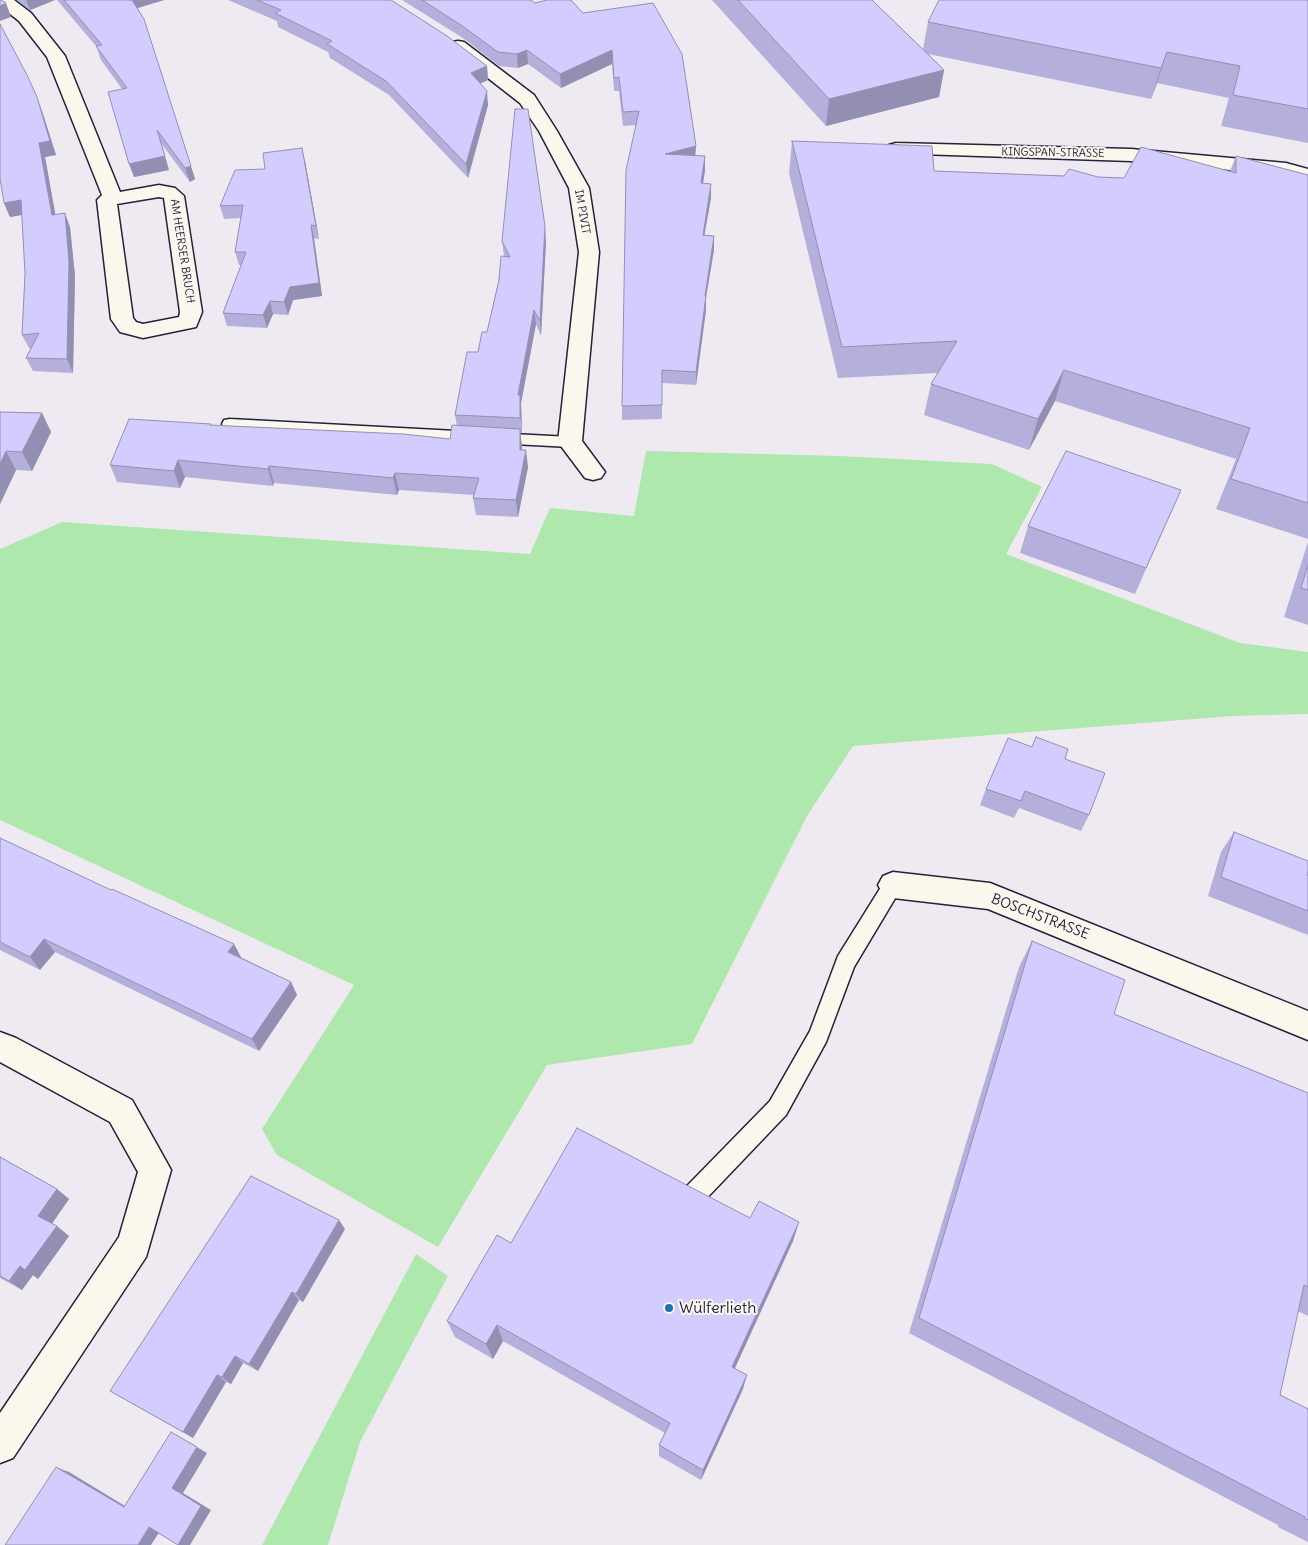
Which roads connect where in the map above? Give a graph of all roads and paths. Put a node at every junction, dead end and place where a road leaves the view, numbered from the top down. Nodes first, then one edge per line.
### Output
1 (3, 0) edge
2 (440, 34) edge
3 (875, 148) edge
4 (1308, 175) edge
5 (113, 198) junction
6 (230, 424) edge
7 (570, 442) junction
8 (593, 472) dead end
9 (893, 885) joint
10 (1308, 1026) edge
11 (0, 1047) edge
12 (694, 1194) edge
13 (0, 1445) edge

1 - 5 street
2 - 7 street, IM PIVIT
3 - 4 street, KINGSPAN-STRASSE
5 - 5 street, AM HEERSER BRUCH
6 - 7 lane
7 - 8 street
9 - 10 street, BOSCHSTRASSE
9 - 12 lane, BOSCHSTRASSE
11 - 13 street

